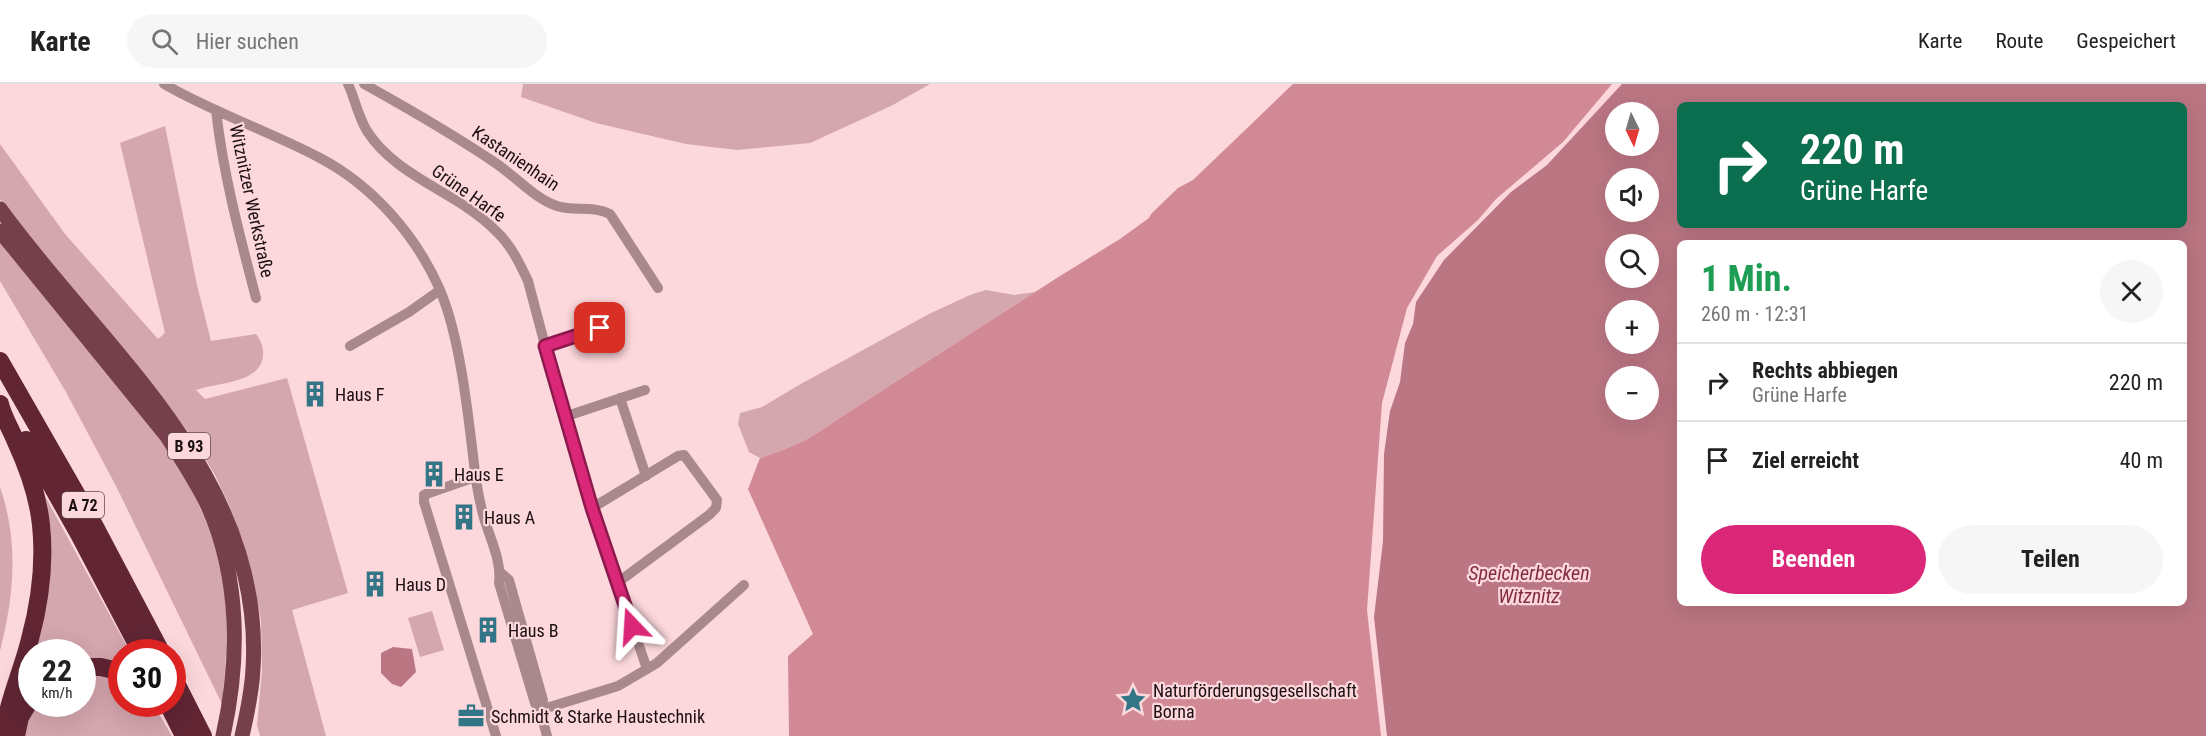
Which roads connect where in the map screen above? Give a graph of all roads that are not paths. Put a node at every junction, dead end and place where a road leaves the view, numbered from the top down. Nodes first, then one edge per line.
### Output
1 (164, 84) edge
2 (348, 84) edge
3 (364, 84) edge
4 (216, 110) junction
5 (0, 208) edge
6 (0, 231) edge
7 (658, 288) dead end
8 (440, 290) junction
9 (256, 298) dead end
10 (600, 328) dead end
11 (350, 346) dead end
12 (545, 346) junction
13 (0, 361) edge
14 (645, 390) dead end
15 (0, 394) edge
16 (620, 398) junction
17 (0, 404) edge
18 (564, 417) junction
19 (646, 476) junction
20 (475, 477) junction
21 (592, 508) junction
22 (617, 583) junction
23 (744, 585) dead end
24 (134, 639) edge
25 (154, 639) edge
26 (647, 669) junction
27 (186, 703) edge
28 (540, 710) junction
29 (20, 717) edge
30 (4, 736) edge
31 (16, 736) edge
32 (203, 736) edge
33 (223, 736) edge
34 (242, 736) edge
35 (496, 736) edge
36 (547, 736) edge

1 - 4 street, Witznitzer Werkstraße
2 - 12 street, Grüne Harfe
3 - 7 street, Kastanienhain
4 - 8 street, Witznitzer Werkstraße
4 - 9 street, Witznitzer Werkstraße
5 - 34 main road, B 93
6 - 33 main road, B 93
8 - 11 street
8 - 20 street, Witznitzer Werkstraße
10 - 12 street
12 - 18 street, Grüne Harfe
13 - 25 highway, A 72
14 - 16 street
15 - 24 highway, A 72
16 - 18 street
16 - 19 street
17 - 30 highway
18 - 21 street, Grüne Harfe
19 - 21 street
19 - 22 street
20 - 28 street, Witznitzer Werkstraße
20 - 35 street
21 - 22 street, Grüne Harfe
22 - 26 street, Grüne Harfe
23 - 26 street
26 - 28 street
27 - 32 highway
28 - 36 street, Witznitzer Werkstraße
29 - 31 highway

